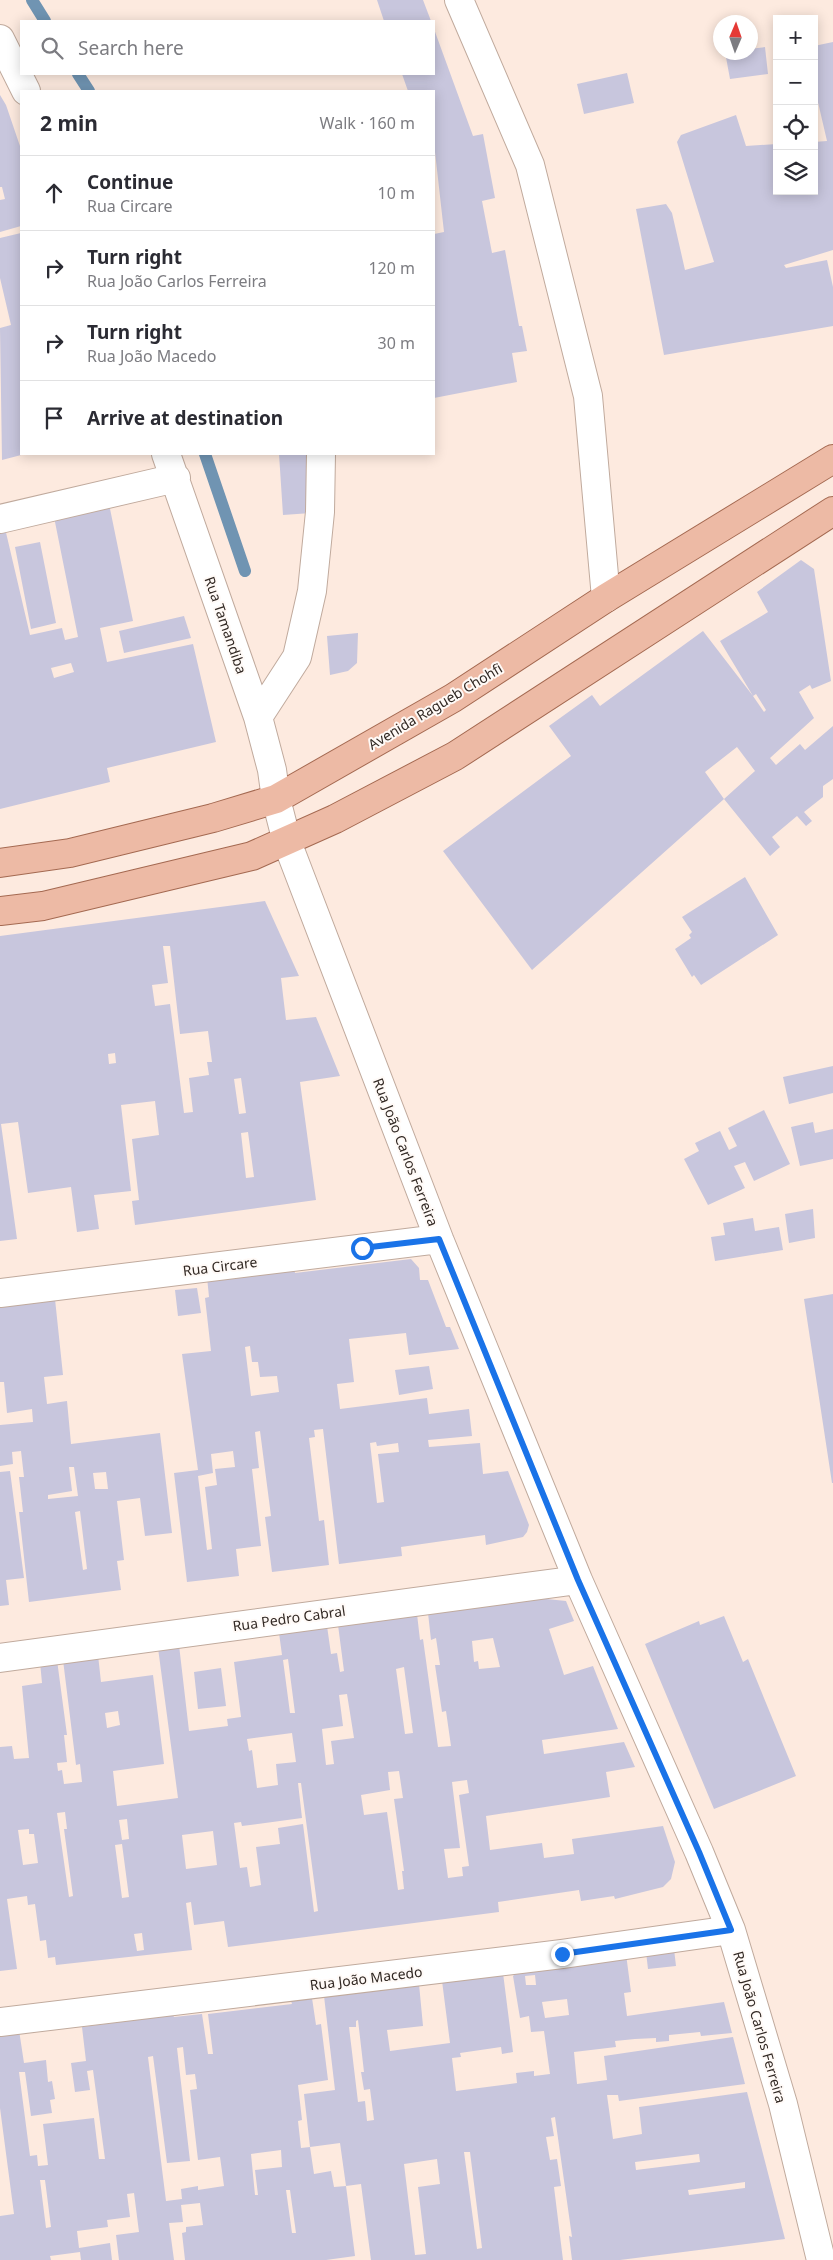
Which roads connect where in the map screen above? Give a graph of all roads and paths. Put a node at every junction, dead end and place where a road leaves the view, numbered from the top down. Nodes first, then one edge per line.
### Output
1 (459, 0) edge
2 (0, 39) edge
3 (26, 90) edge
4 (321, 455) edge
5 (833, 459) edge
6 (171, 466) edge
7 (833, 511) edge
8 (0, 519) edge
9 (606, 598) junction
10 (258, 717) junction
11 (276, 799) junction
12 (287, 842) junction
13 (0, 863) edge
14 (0, 911) edge
15 (439, 1239) junction
16 (0, 1293) edge
17 (578, 1580) junction
18 (0, 1658) edge
19 (731, 1930) junction
20 (0, 2022) edge
21 (821, 2260) edge

1 - 9 street
2 - 3 street
4 - 10 street
5 - 9 main road, Avenida Ragueb Chohfi
6 - 8 street
6 - 10 street, Rua Tamandiba
7 - 12 main road
9 - 11 main road, Avenida Ragueb Chohfi
10 - 11 street, Rua Tamandiba
11 - 12 street, Rua João Carlos Ferreira
11 - 13 main road, Avenida Ragueb Chohfi
12 - 14 main road
12 - 15 street, Rua João Carlos Ferreira
15 - 16 street, Rua Circare
15 - 17 street, Rua João Carlos Ferreira
17 - 18 street, Rua Pedro Cabral
17 - 19 street, Rua João Carlos Ferreira
19 - 20 street, Rua João Macedo
19 - 21 street, Rua João Carlos Ferreira

